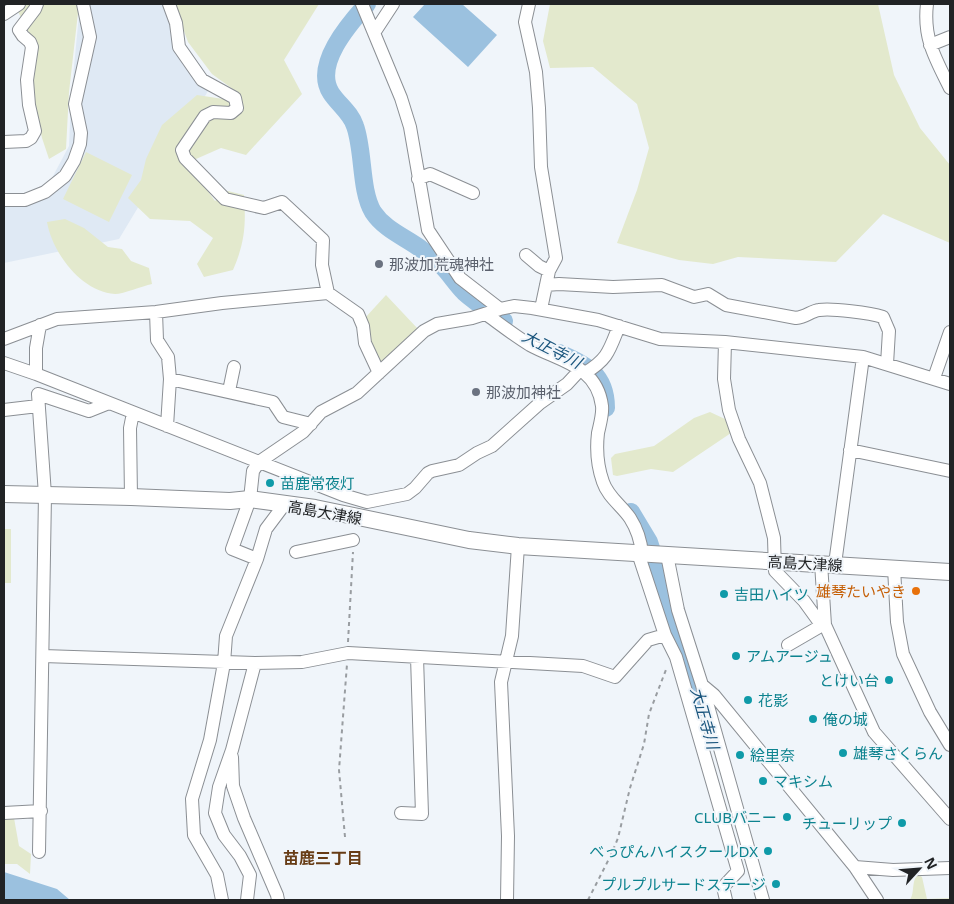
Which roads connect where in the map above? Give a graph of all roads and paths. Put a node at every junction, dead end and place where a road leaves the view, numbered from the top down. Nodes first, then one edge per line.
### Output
1 (20, 4) edge
2 (36, 4) edge
3 (83, 4) edge
4 (170, 4) edge
5 (392, 4) edge
6 (529, 4) edge
7 (927, 4) edge
8 (364, 7) edge
9 (4, 14) edge
10 (374, 33) junction
11 (950, 37) edge
12 (930, 45) junction
13 (950, 88) edge
14 (4, 142) edge
15 (418, 179) junction
16 (474, 193) dead end
17 (4, 200) edge
18 (526, 255) dead end
19 (550, 271) junction
20 (546, 285) junction
21 (328, 293) junction
22 (541, 309) junction
23 (156, 312) junction
24 (493, 312) junction
25 (40, 326) junction
26 (619, 326) junction
27 (950, 332) edge
28 (4, 339) edge
29 (725, 342) junction
30 (863, 357) junction
31 (4, 363) edge
32 (888, 364) junction
33 (234, 367) dead end
34 (587, 371) junction
35 (379, 373) junction
36 (36, 374) junction
37 (934, 378) junction
38 (170, 379) junction
39 (950, 384) edge
40 (229, 391) junction
41 (109, 403) junction
42 (38, 406) junction
43 (4, 410) edge
44 (132, 413) junction
45 (311, 424) junction
46 (167, 426) junction
47 (850, 450) junction
48 (259, 462) junction
49 (950, 471) edge
50 (4, 494) edge
51 (45, 495) junction
52 (131, 497) junction
53 (250, 499) junction
54 (284, 505) junction
55 (353, 540) joint
56 (518, 546) junction
57 (296, 552) dead end
58 (650, 554) junction
59 (257, 558) junction
60 (774, 561) junction
61 (828, 564) junction
62 (894, 568) junction
63 (950, 572) edge
64 (826, 625) junction
65 (665, 635) junction
66 (788, 646) dead end
67 (348, 653) junction
68 (43, 656) junction
69 (417, 657) junction
70 (676, 657) junction
71 (505, 661) junction
72 (224, 663) junction
73 (255, 663) junction
74 (702, 685) junction
75 (950, 745) edge
76 (232, 750) junction
77 (41, 811) junction
78 (4, 813) edge
79 (401, 813) dead end
80 (950, 819) edge
81 (345, 837) dead end
82 (39, 852) dead end
83 (855, 867) junction
84 (950, 868) edge
85 (270, 878) junction
86 (250, 883) junction
87 (222, 900) edge
88 (247, 900) edge
89 (278, 900) edge
90 (507, 900) edge
91 (588, 900) edge
92 (726, 900) edge
93 (763, 900) edge
94 (877, 900) edge

1 - 9 street
2 - 14 street
3 - 17 street
4 - 21 street
5 - 10 street
6 - 19 street
7 - 12 street
8 - 10 street
10 - 15 street
11 - 12 street
12 - 13 street
15 - 16 street
15 - 24 street
18 - 19 street
19 - 20 street
20 - 22 street
20 - 32 street
21 - 23 street
21 - 35 street
22 - 24 street
22 - 26 street
23 - 25 street
23 - 38 street
24 - 34 street
24 - 35 street
25 - 28 street
25 - 36 street
26 - 29 street
26 - 34 street
27 - 37 street
29 - 30 street
29 - 60 street
30 - 32 street
30 - 47 street
31 - 36 street
32 - 37 street
33 - 40 street
34 - 48 street
34 - 58 street
35 - 45 street
36 - 41 street
37 - 39 street
38 - 40 street
38 - 46 street
40 - 45 street
41 - 42 street
41 - 44 street
42 - 43 street
42 - 51 street
44 - 46 street
44 - 52 street
45 - 48 street
46 - 48 street
47 - 49 street
47 - 61 street
48 - 53 street
50 - 51 main road, 高島大津線
51 - 52 main road, 高島大津線
51 - 68 street
52 - 53 main road, 高島大津線
53 - 54 main road, 高島大津線
53 - 59 street
54 - 56 main road, 高島大津線
54 - 59 street
55 - 57 street
55 - 67 path
56 - 58 main road, 高島大津線
56 - 71 street
58 - 60 main road, 高島大津線
58 - 65 street
58 - 74 street
59 - 72 street
60 - 61 main road, 高島大津線
60 - 64 street
61 - 62 main road, 高島大津線
61 - 64 street
62 - 63 main road, 高島大津線
62 - 75 street
64 - 66 street
64 - 80 street
65 - 70 street
65 - 71 street
67 - 69 street
67 - 73 street
67 - 81 path
68 - 72 street
68 - 77 street
69 - 71 street
69 - 79 street
70 - 91 path
70 - 92 street
71 - 90 street
72 - 73 street
72 - 87 street
73 - 76 street
74 - 83 street
74 - 93 street
76 - 85 street
76 - 86 street
77 - 78 street
77 - 82 street
83 - 84 street
83 - 94 street
85 - 86 street
85 - 89 street
86 - 88 street

